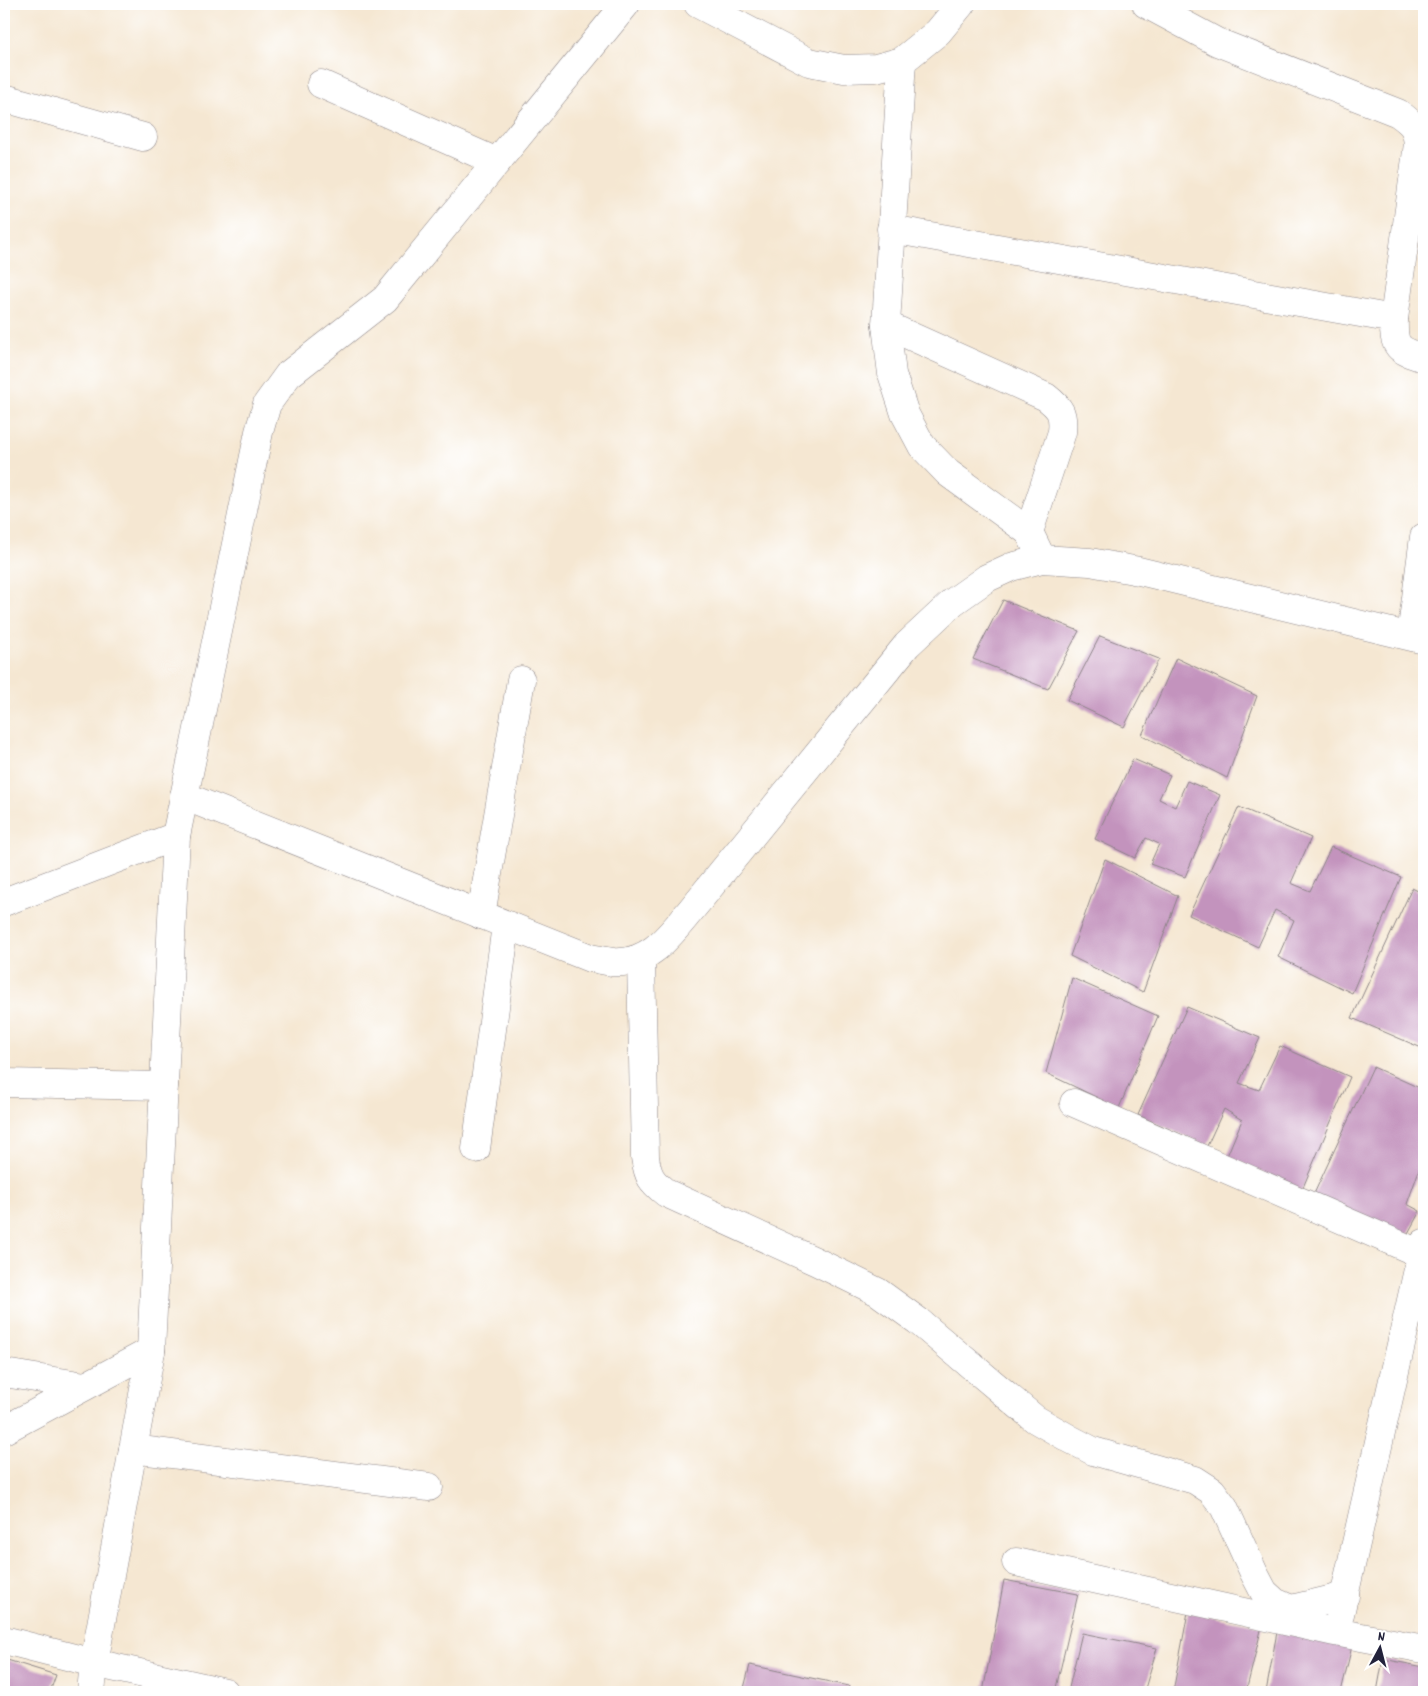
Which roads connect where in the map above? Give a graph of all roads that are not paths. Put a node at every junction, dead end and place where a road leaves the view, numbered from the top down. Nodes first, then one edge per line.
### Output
1 (626, 4) edge
2 (698, 4) edge
3 (961, 4) edge
4 (1146, 4) edge
5 (902, 61) junction
6 (321, 84) dead end
7 (4, 98) edge
8 (143, 137) dead end
9 (497, 162) junction
10 (891, 230) junction
11 (1394, 319) junction
12 (886, 325) junction
13 (1424, 358) edge
14 (1029, 532) junction
15 (1424, 537) edge
16 (1042, 559) junction
17 (1418, 638) edge
18 (521, 680) dead end
19 (184, 796) junction
20 (176, 836) junction
21 (4, 902) edge
22 (481, 915) junction
23 (506, 925) junction
24 (642, 958) junction
25 (4, 1083) edge
26 (164, 1086) junction
27 (1074, 1103) dead end
28 (476, 1149) dead end
29 (1423, 1248) edge
30 (151, 1351) junction
31 (4, 1373) edge
32 (85, 1386) junction
33 (4, 1430) edge
34 (133, 1449) junction
35 (429, 1487) dead end
36 (1016, 1562) dead end
37 (1345, 1596) junction
38 (1335, 1632) junction
39 (4, 1640) edge
40 (1424, 1649) edge
41 (94, 1663) junction
42 (91, 1692) edge
43 (225, 1692) edge

1 - 9 street
2 - 5 street
3 - 5 street
4 - 11 street
5 - 10 street
6 - 9 street
7 - 8 street
9 - 19 street
10 - 11 street
10 - 12 street
11 - 13 street
12 - 14 street
12 - 14 street
14 - 16 street
15 - 17 street
16 - 17 street
16 - 24 street
18 - 22 street
19 - 20 street
19 - 22 street
20 - 21 street
20 - 26 street
22 - 23 street
23 - 24 street
23 - 28 street
24 - 37 street
25 - 26 street
26 - 30 street
27 - 29 street
29 - 37 street
30 - 32 street
30 - 34 street
31 - 32 street
32 - 33 street
34 - 35 street
34 - 41 street
36 - 38 street
37 - 38 street
38 - 40 street
39 - 41 street
41 - 42 street
41 - 43 street

